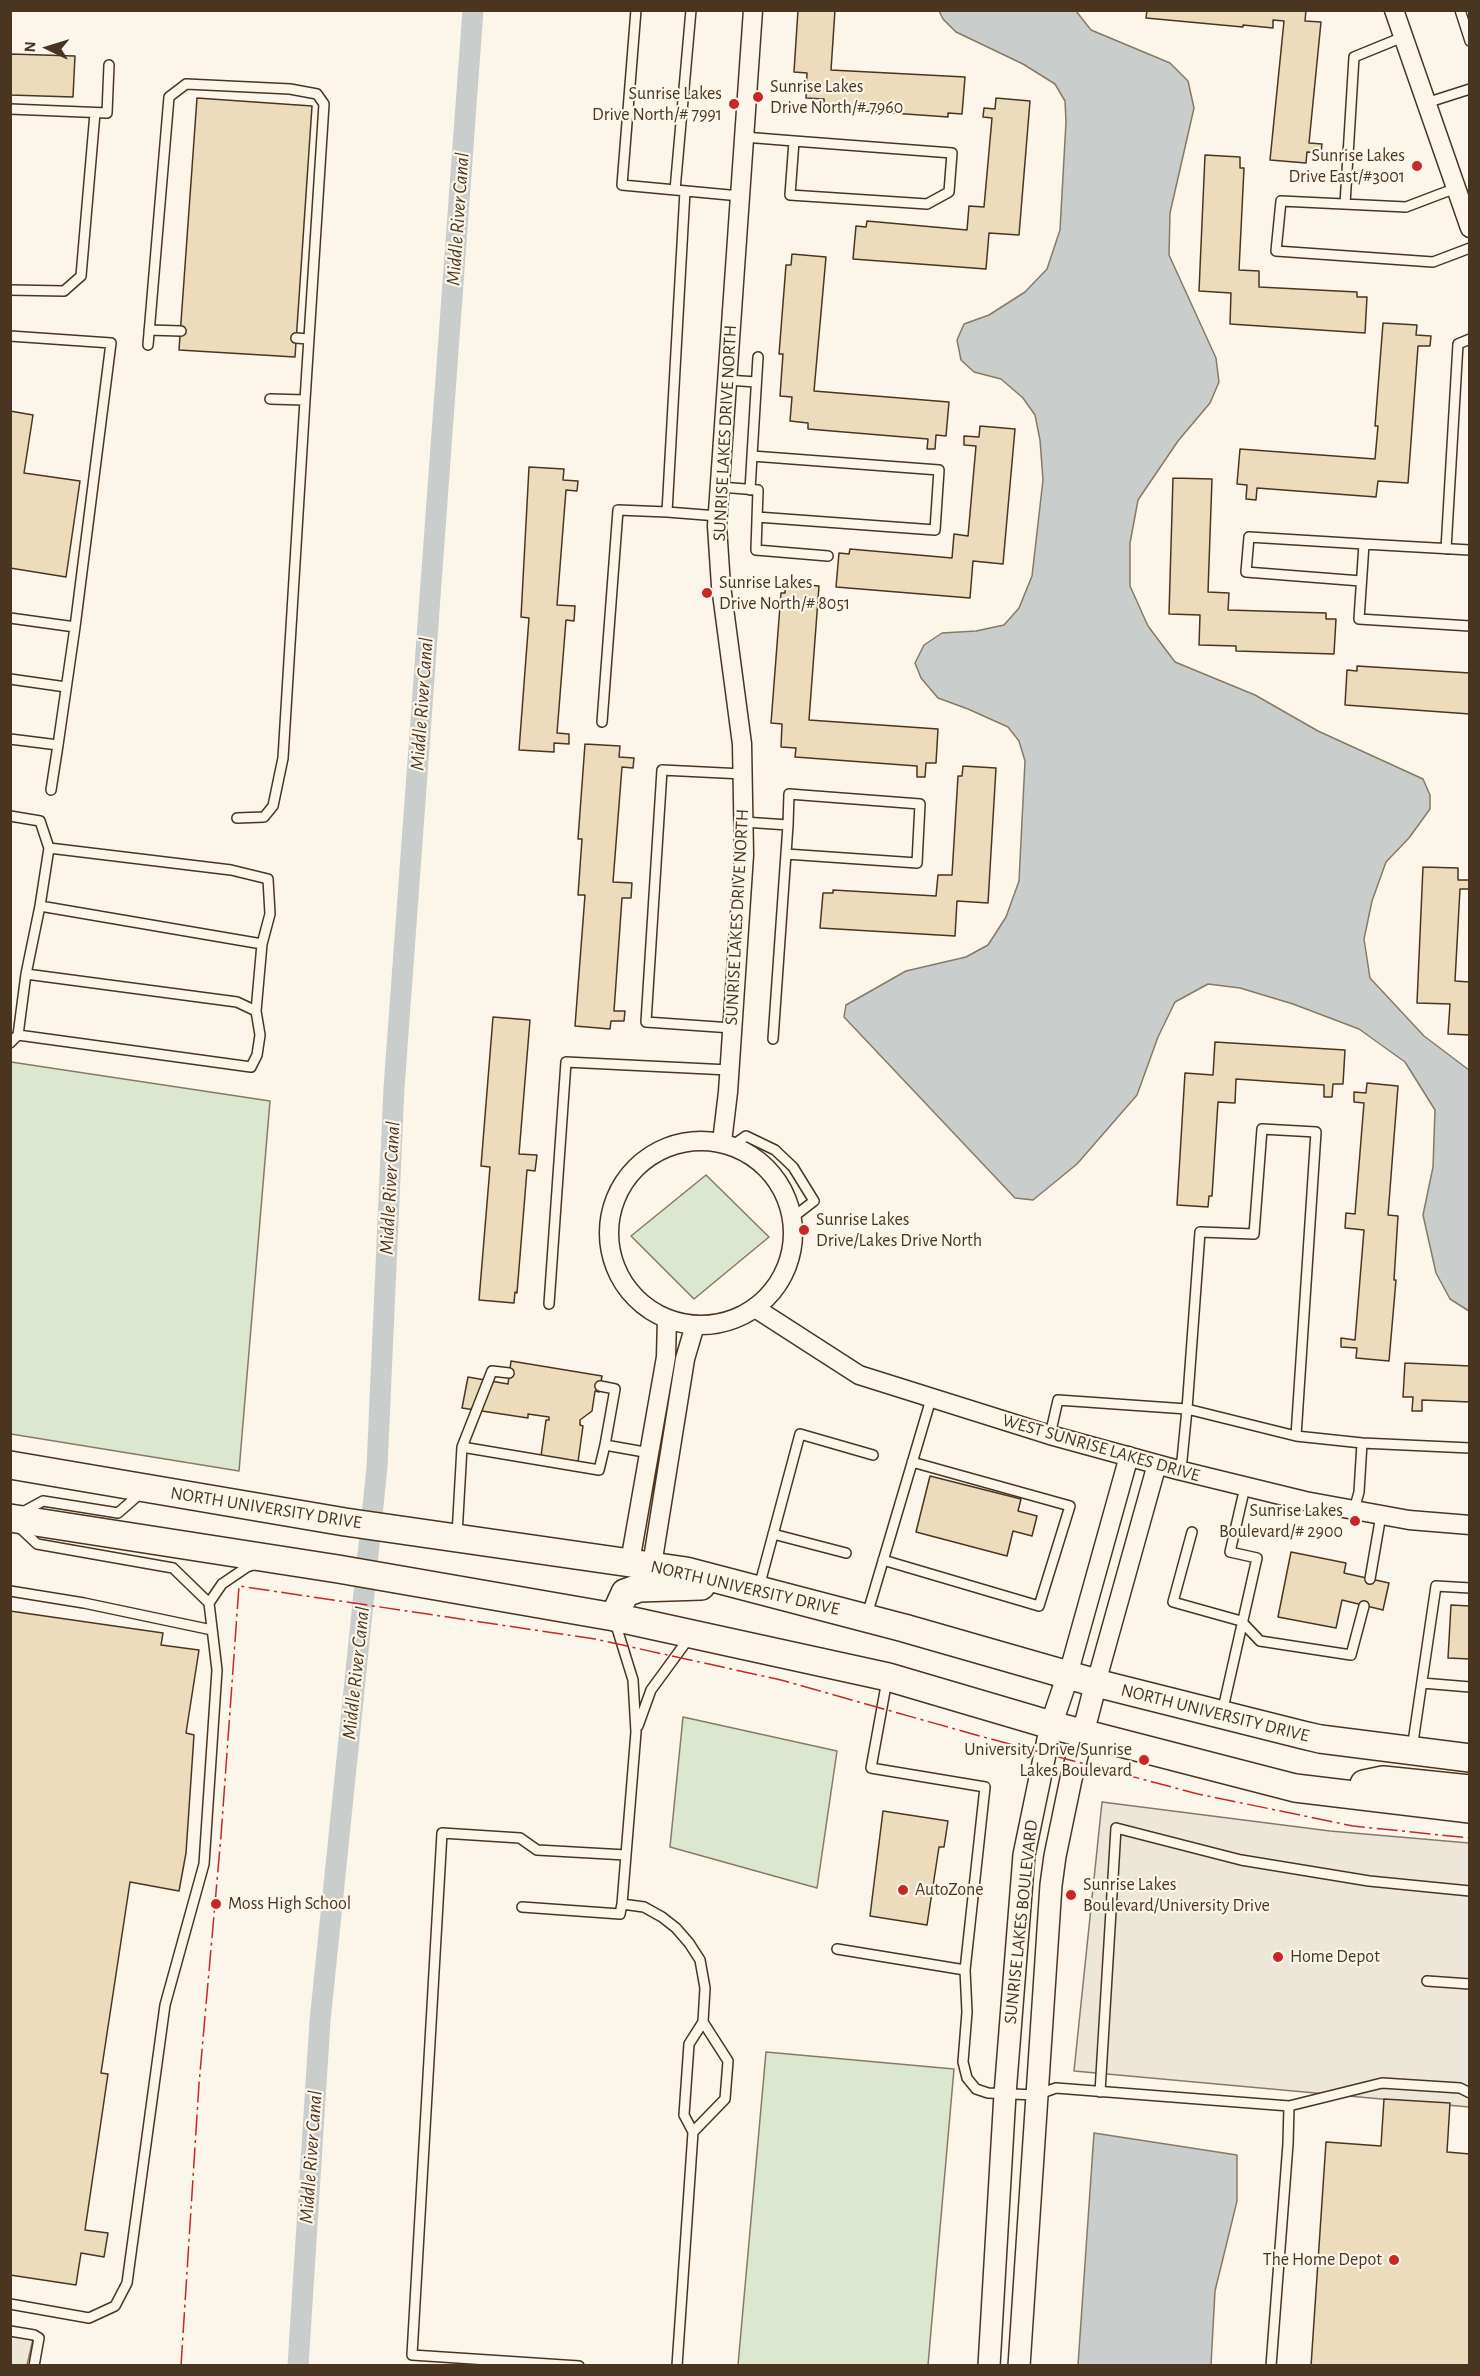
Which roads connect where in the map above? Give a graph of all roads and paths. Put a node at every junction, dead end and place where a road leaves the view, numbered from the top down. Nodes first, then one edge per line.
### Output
1 (636, 10) edge
2 (691, 10) edge
3 (753, 10) edge
4 (1394, 10) edge
5 (1460, 10) edge
6 (1403, 38) junction
7 (1470, 42) edge
8 (109, 65) dead end
9 (1470, 89) edge
10 (1426, 103) junction
11 (10, 109) edge
12 (95, 113) junction
13 (744, 137) junction
14 (794, 141) junction
15 (1456, 188) junction
16 (675, 190) junction
17 (685, 191) junction
18 (740, 196) junction
19 (1345, 204) junction
20 (1468, 219) edge
21 (1470, 248) edge
22 (10, 290) edge
23 (149, 330) junction
24 (181, 332) dead end
25 (10, 336) edge
26 (296, 338) dead end
27 (308, 339) junction
28 (1470, 339) edge
29 (148, 345) dead end
30 (758, 357) dead end
31 (727, 380) junction
32 (756, 382) junction
33 (270, 399) dead end
34 (305, 400) junction
35 (752, 456) junction
36 (720, 487) junction
37 (750, 490) junction
38 (667, 512) junction
39 (718, 516) junction
40 (757, 517) junction
41 (1364, 544) junction
42 (1446, 549) junction
43 (1470, 550) edge
44 (828, 556) dead end
45 (1361, 581) junction
46 (10, 618) edge
47 (1470, 626) edge
48 (75, 627) junction
49 (10, 679) edge
50 (66, 687) junction
51 (602, 722) dead end
52 (10, 738) edge
53 (57, 745) junction
54 (743, 774) junction
55 (51, 790) dead end
56 (10, 816) edge
57 (237, 818) dead end
58 (744, 822) junction
59 (788, 825) junction
60 (49, 848) junction
61 (786, 854) junction
62 (40, 906) junction
63 (262, 944) junction
64 (26, 974) junction
65 (256, 1011) junction
66 (732, 1028) junction
67 (18, 1035) junction
68 (773, 1039) dead end
69 (10, 1043) edge
70 (729, 1070) junction
71 (727, 1144) junction
72 (792, 1218) junction
73 (549, 1304) dead end
74 (754, 1308) junction
75 (667, 1319) junction
76 (695, 1325) junction
77 (509, 1373) dead end
78 (600, 1386) dead end
79 (931, 1399) junction
80 (1187, 1409) junction
81 (1050, 1435) junction
82 (1296, 1436) junction
83 (1362, 1443) junction
84 (605, 1445) junction
85 (462, 1448) junction
86 (1470, 1448) edge
87 (650, 1453) junction
88 (873, 1455) dead end
89 (1129, 1456) junction
90 (912, 1462) junction
91 (1157, 1464) junction
92 (10, 1465) edge
93 (1178, 1470) junction
94 (1245, 1487) junction
95 (147, 1488) junction
96 (1354, 1510) junction
97 (1382, 1515) junction
98 (10, 1518) edge
99 (1470, 1525) edge
100 (1192, 1532) dead end
101 (773, 1534) junction
102 (457, 1537) junction
103 (846, 1553) dead end
104 (270, 1559) junction
105 (883, 1560) junction
106 (641, 1564) junction
107 (1370, 1579) dead end
108 (748, 1587) junction
109 (1470, 1588) edge
110 (10, 1592) edge
111 (209, 1604) junction
112 (1364, 1605) dead end
113 (614, 1617) junction
114 (866, 1618) junction
115 (1241, 1621) junction
116 (212, 1630) junction
117 (693, 1633) junction
118 (1068, 1675) junction
119 (888, 1677) junction
120 (1096, 1683) junction
121 (1422, 1683) junction
122 (1470, 1687) edge
123 (1221, 1715) junction
124 (1051, 1725) junction
125 (636, 1732) junction
126 (1083, 1733) junction
127 (1411, 1751) junction
128 (1470, 1758) edge
129 (1470, 1789) edge
130 (1322, 1791) junction
131 (1470, 1809) edge
132 (626, 1855) junction
133 (1470, 1891) edge
134 (622, 1904) junction
135 (522, 1907) dead end
136 (837, 1949) dead end
137 (965, 1970) junction
138 (1427, 1981) dead end
139 (1470, 1984) edge
140 (703, 2022) junction
141 (1100, 2092) junction
142 (1470, 2093) edge
143 (1005, 2094) junction
144 (1036, 2095) junction
145 (1289, 2106) junction
146 (693, 2132) junction
147 (10, 2304) edge
148 (10, 2331) edge
149 (34, 2366) edge
150 (579, 2366) edge
151 (677, 2366) edge
152 (989, 2366) edge
153 (1019, 2366) edge
154 (1271, 2366) edge

1 - 16 lane
2 - 16 lane
3 - 13 street, SUNRISE LAKES DRIVE NORTH
4 - 6 street
5 - 7 lane
6 - 10 street
6 - 19 lane
8 - 12 lane
9 - 10 lane
10 - 15 street
11 - 12 lane
12 - 22 lane
13 - 14 lane
13 - 18 street, SUNRISE LAKES DRIVE NORTH
14 - 14 lane
15 - 19 lane
15 - 20 street
16 - 17 lane
17 - 18 lane
17 - 38 lane
18 - 31 street, SUNRISE LAKES DRIVE NORTH
19 - 21 lane
23 - 24 lane
23 - 27 lane
23 - 29 lane
25 - 48 lane
26 - 27 lane
27 - 34 lane
28 - 42 lane
30 - 32 lane
31 - 32 lane
31 - 36 street, SUNRISE LAKES DRIVE NORTH
32 - 35 lane
33 - 34 lane
34 - 57 lane
35 - 37 lane
35 - 40 lane
36 - 37 lane
36 - 39 street, SUNRISE LAKES DRIVE NORTH
37 - 40 lane
38 - 39 lane
38 - 51 lane
39 - 54 street, SUNRISE LAKES DRIVE NORTH
40 - 44 lane
41 - 42 lane
41 - 45 lane
41 - 45 lane
42 - 43 lane
45 - 47 lane
46 - 48 lane
48 - 50 lane
49 - 50 lane
50 - 53 lane
52 - 53 lane
53 - 55 lane
54 - 58 street, SUNRISE LAKES DRIVE NORTH
54 - 66 lane
56 - 60 lane
58 - 59 lane
58 - 66 street, SUNRISE LAKES DRIVE NORTH
59 - 61 lane
59 - 61 lane
60 - 62 lane
60 - 63 lane
61 - 68 lane
62 - 63 lane
62 - 64 lane
63 - 65 lane
64 - 65 lane
64 - 67 lane
65 - 67 lane
66 - 70 street, SUNRISE LAKES DRIVE NORTH
67 - 69 lane
70 - 71 street, SUNRISE LAKES DRIVE NORTH
70 - 73 lane
71 - 72 street
71 - 72 lane
71 - 75 street
72 - 74 street
74 - 76 street
74 - 79 street, WEST SUNRISE LAKES DRIVE
75 - 76 street
75 - 87 street
76 - 106 street
77 - 85 lane
78 - 84 lane
79 - 81 street, WEST SUNRISE LAKES DRIVE
79 - 90 lane
80 - 81 lane
80 - 82 lane
80 - 82 lane
80 - 93 lane
81 - 89 street, WEST SUNRISE LAKES DRIVE
82 - 83 lane
83 - 86 lane
83 - 96 lane
84 - 85 lane
84 - 87 lane
85 - 102 lane
87 - 106 street
88 - 101 lane
89 - 91 street, WEST SUNRISE LAKES DRIVE
89 - 118 street, SUNRISE LAKES BOULEVARD
90 - 105 lane
90 - 105 lane
91 - 93 street, WEST SUNRISE LAKES DRIVE
91 - 120 street, SUNRISE LAKES BOULEVARD
92 - 95 main road, NORTH UNIVERSITY DRIVE
93 - 94 street, WEST SUNRISE LAKES DRIVE
94 - 96 street, WEST SUNRISE LAKES DRIVE
94 - 115 lane
95 - 98 lane
95 - 102 main road, NORTH UNIVERSITY DRIVE
96 - 97 street, WEST SUNRISE LAKES DRIVE
97 - 99 street, WEST SUNRISE LAKES DRIVE
97 - 107 lane
98 - 104 main road
98 - 111 lane
100 - 115 lane
101 - 103 lane
101 - 108 lane
102 - 106 main road, NORTH UNIVERSITY DRIVE
104 - 111 lane
104 - 113 main road
105 - 114 lane
106 - 108 main road, NORTH UNIVERSITY DRIVE
108 - 113 main road
108 - 114 main road, NORTH UNIVERSITY DRIVE
109 - 121 lane
110 - 116 lane
111 - 116 lane
112 - 115 lane
113 - 117 main road
113 - 125 lane
114 - 118 main road, NORTH UNIVERSITY DRIVE
115 - 123 lane
116 - 147 lane
117 - 119 main road
117 - 125 lane
118 - 120 main road, NORTH UNIVERSITY DRIVE
118 - 124 street, SUNRISE LAKES BOULEVARD
119 - 124 main road
119 - 137 lane
120 - 123 main road, NORTH UNIVERSITY DRIVE
120 - 126 street, SUNRISE LAKES BOULEVARD
121 - 122 lane
121 - 127 lane
123 - 127 main road, NORTH UNIVERSITY DRIVE
124 - 126 main road
124 - 143 street, SUNRISE LAKES BOULEVARD
125 - 132 lane
126 - 130 main road
126 - 144 street, SUNRISE LAKES BOULEVARD
127 - 128 main road, NORTH UNIVERSITY DRIVE
129 - 130 main road
130 - 131 main road
132 - 134 lane
132 - 150 lane
133 - 141 lane
134 - 135 lane
134 - 140 lane
136 - 137 lane
137 - 143 lane
138 - 139 lane
140 - 146 lane
140 - 146 lane
141 - 144 lane
141 - 145 lane
142 - 145 lane
143 - 144 lane
143 - 152 street, SUNRISE LAKES BOULEVARD
144 - 153 street, SUNRISE LAKES BOULEVARD
145 - 154 lane
146 - 151 lane
148 - 149 lane

